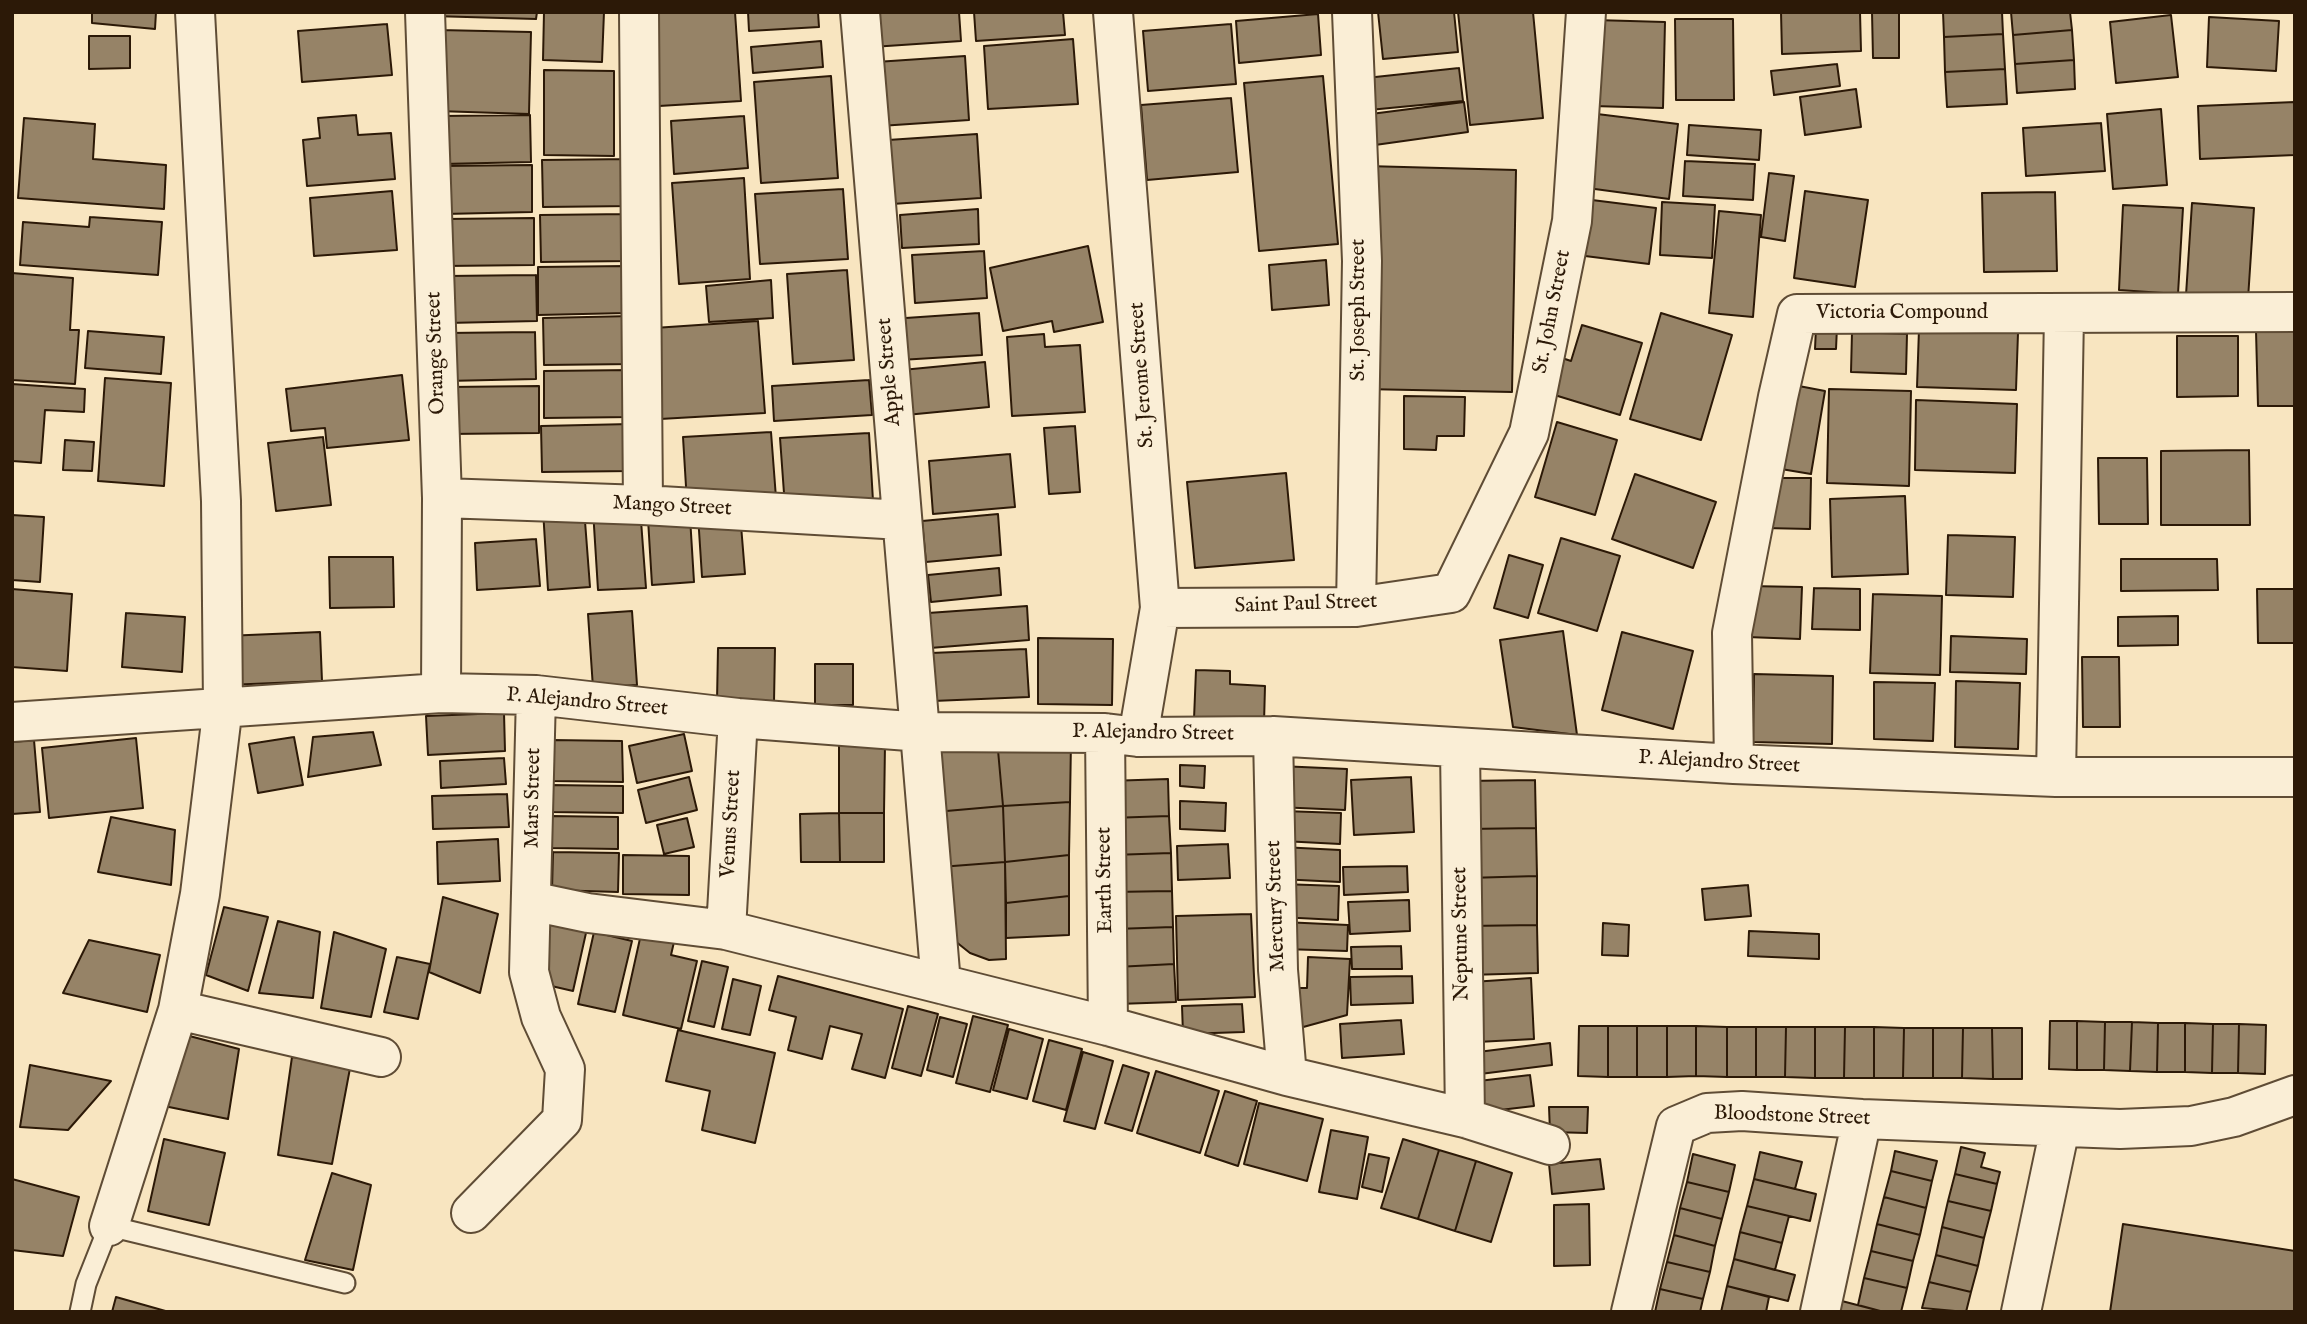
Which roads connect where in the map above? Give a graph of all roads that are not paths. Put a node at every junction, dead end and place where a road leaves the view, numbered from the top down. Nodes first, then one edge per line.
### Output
1 (195, 12) edge
2 (425, 12) edge
3 (639, 12) edge
4 (860, 12) edge
5 (1114, 12) edge
6 (1352, 12) edge
7 (1586, 12) edge
8 (2295, 312) edge
9 (2064, 314) junction
10 (442, 498) junction
11 (643, 505) junction
12 (902, 520) junction
13 (1451, 593) joint
14 (1356, 607) junction
15 (1160, 608) junction
16 (441, 693) junction
17 (536, 695) junction
18 (223, 706) junction
19 (738, 718) junction
20 (12, 722) edge
21 (922, 732) junction
22 (1122, 735) junction
23 (1273, 736) junction
24 (1460, 749) junction
25 (1734, 764) junction
26 (2056, 777) junction
27 (2295, 777) edge
28 (531, 901) junction
29 (726, 930) junction
30 (941, 984) junction
31 (178, 1010) junction
32 (1108, 1026) junction
33 (381, 1057) dead end
34 (1287, 1076) junction
35 (2295, 1095) edge
36 (1465, 1118) junction
37 (1862, 1119) junction
38 (2060, 1128) junction
39 (1550, 1145) dead end
40 (471, 1213) dead end
41 (109, 1226) junction
42 (345, 1283) dead end
43 (80, 1312) edge
44 (1631, 1312) edge
45 (1820, 1312) edge
46 (2021, 1312) edge

1 - 18 street
2 - 10 street, Orange Street
3 - 11 street
4 - 12 street, Apple Street
5 - 15 street, St. Jerome Street
6 - 14 street, St. Joseph Street
7 - 13 street, St. John Street
8 - 9 street, Victoria Compound
9 - 25 street, Victoria Compound
9 - 26 street
10 - 11 street, Mango Street
10 - 16 street, Orange Street
11 - 12 street, Mango Street
12 - 21 street, Apple Street
13 - 14 street, Saint Paul Street
14 - 15 street, Saint Paul Street
15 - 22 street, St. Jerome Street
16 - 17 street, P. Alejandro Street
16 - 18 street, P. Alejandro Street
17 - 19 street, P. Alejandro Street
17 - 28 street, Mars Street
18 - 20 street, P. Alejandro Street
18 - 31 street
19 - 21 street, P. Alejandro Street
19 - 29 street, Venus Street
21 - 22 street, P. Alejandro Street
21 - 30 street, Apple Street
22 - 23 street, P. Alejandro Street
22 - 32 street, Earth Street
23 - 24 street, P. Alejandro Street
23 - 34 street, Mercury Street
24 - 25 street, P. Alejandro Street
24 - 36 street, Neptune Street
25 - 26 street, P. Alejandro Street
26 - 27 street, P. Alejandro Street
28 - 29 street
28 - 40 street, Mars Street
29 - 30 street
30 - 32 street
31 - 33 street
31 - 41 street
32 - 34 street
34 - 36 street
35 - 38 street, Bloodstone Street
36 - 39 street
37 - 38 street, Bloodstone Street
37 - 44 street, Bloodstone Street
37 - 45 street
38 - 46 street
41 - 42 lane
41 - 43 lane

